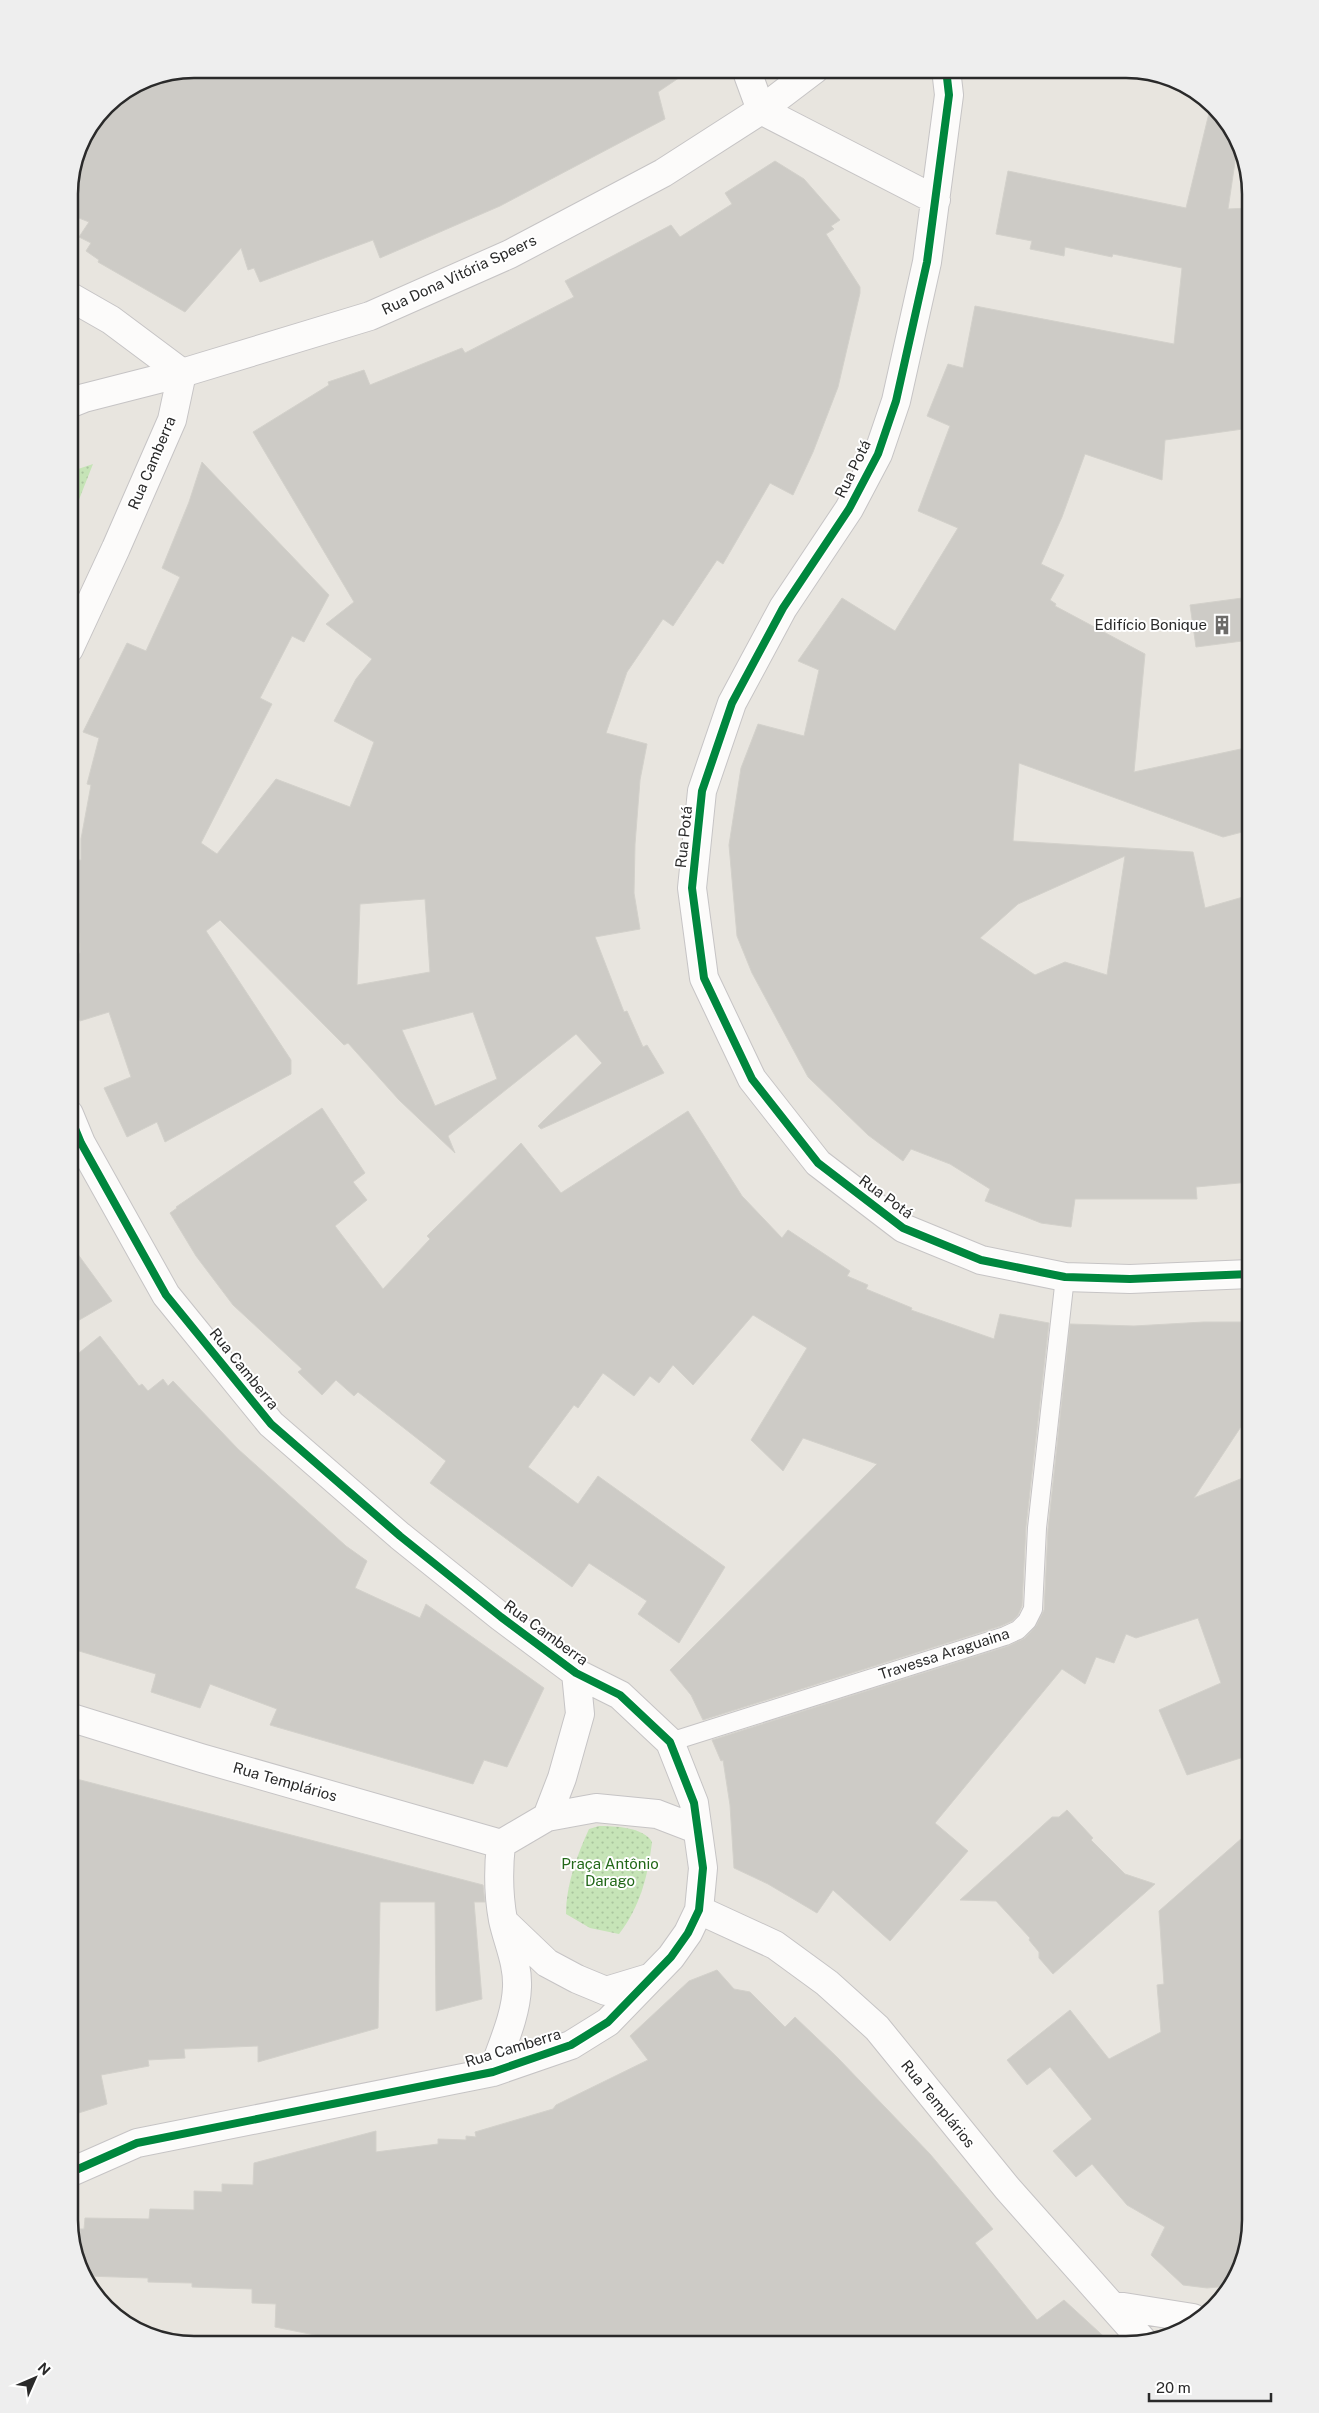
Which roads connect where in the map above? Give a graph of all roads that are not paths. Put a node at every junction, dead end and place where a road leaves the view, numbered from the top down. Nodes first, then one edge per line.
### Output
1 (749, 78) edge
2 (804, 78) edge
3 (947, 78) edge
4 (761, 110) junction
5 (936, 200) junction
6 (78, 301) edge
7 (182, 373) junction
8 (78, 400) edge
9 (78, 630) edge
10 (78, 1136) edge
11 (1242, 1274) edge
12 (1065, 1277) junction
13 (576, 1673) junction
14 (78, 1720) edge
15 (670, 1742) junction
16 (547, 1817) junction
17 (696, 1829) junction
18 (501, 1844) junction
19 (699, 1910) junction
20 (503, 1921) junction
21 (651, 1978) junction
22 (493, 2072) junction
23 (78, 2169) edge
24 (1111, 2305) junction
25 (1187, 2317) edge
26 (1137, 2334) edge

1 - 4 street
2 - 4 street, Rua Dona Vitória Speers
3 - 5 street, Rua Potá
4 - 5 street
4 - 7 street, Rua Dona Vitória Speers
5 - 12 street, Rua Potá
6 - 7 street
7 - 8 street, Rua Dona Vitória Speers
7 - 9 street, Rua Camberra
10 - 13 street, Rua Camberra
11 - 12 street, Rua Potá
12 - 15 lane, Travessa Araguaina
13 - 15 street, Rua Camberra
13 - 16 street, Rua Camberra
14 - 18 street, Rua Templários
15 - 17 street, Rua Camberra
16 - 17 street
16 - 18 street
17 - 19 street, Rua Camberra
18 - 20 street, Rua Camberra
19 - 21 street, Rua Camberra
19 - 24 street, Rua Templários
20 - 21 street
20 - 22 street, Rua Camberra
21 - 22 street, Rua Camberra
22 - 23 street, Rua Camberra
24 - 25 street
24 - 26 street, Rua Templários

